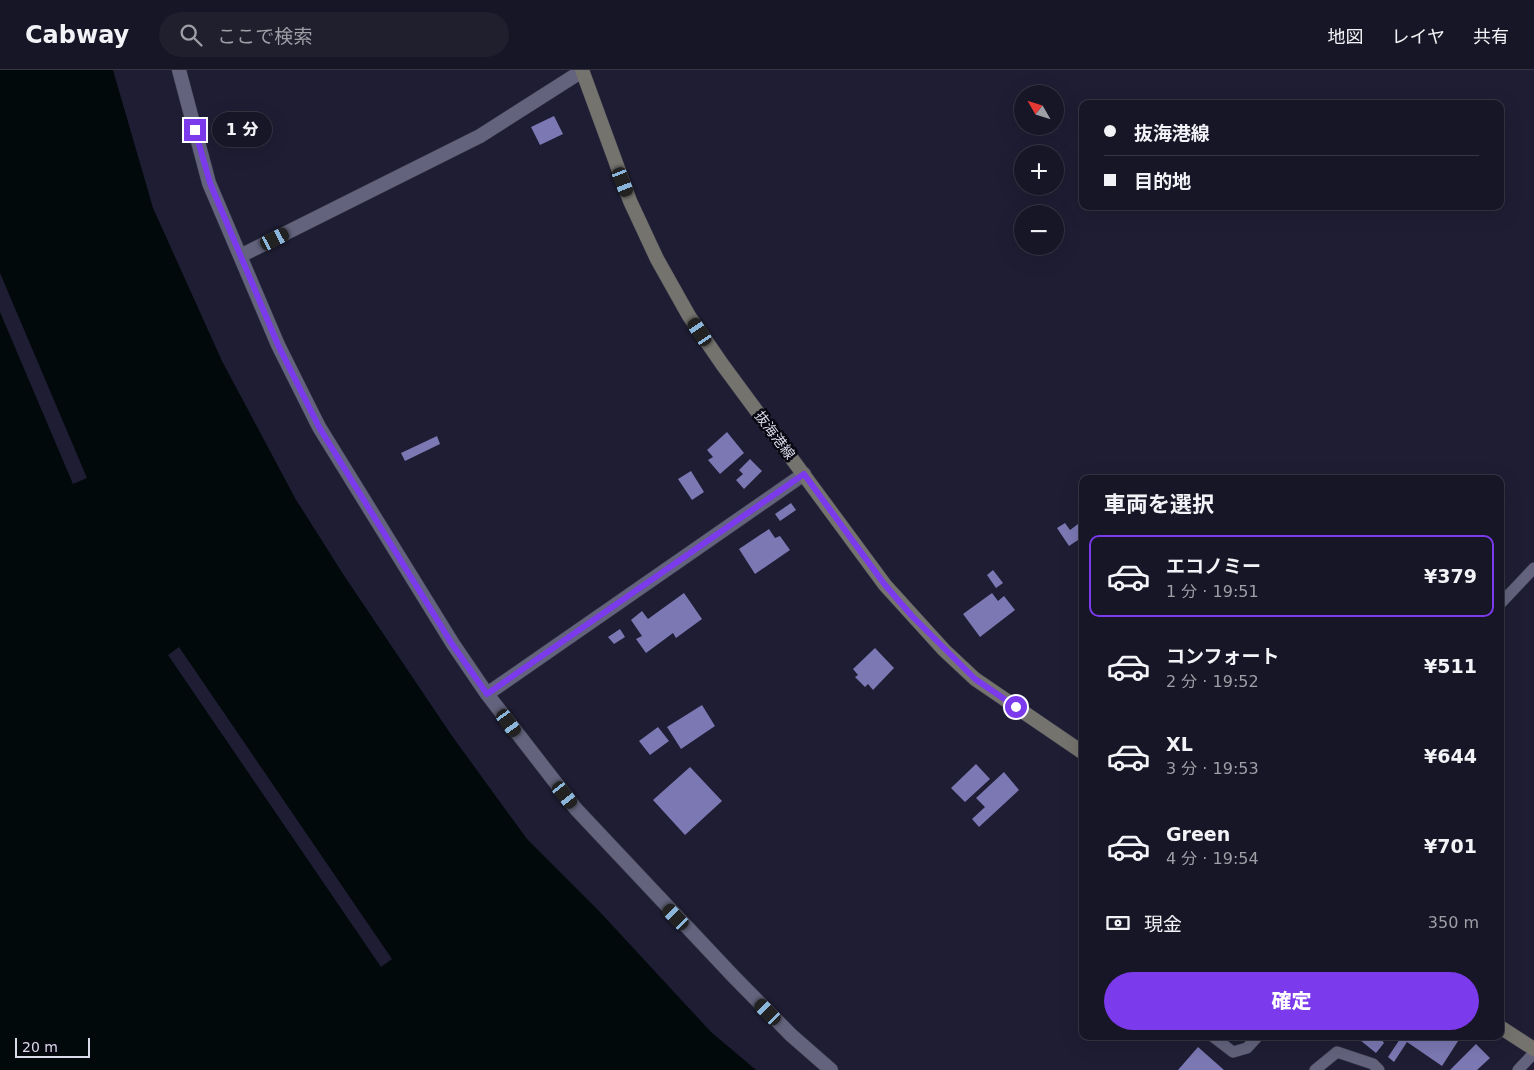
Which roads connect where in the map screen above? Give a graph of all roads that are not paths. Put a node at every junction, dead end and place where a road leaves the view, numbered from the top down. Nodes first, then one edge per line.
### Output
1 (179, 70) edge
2 (582, 70) edge
3 (240, 256) junction
4 (804, 474) junction
5 (1534, 568) edge
6 (1504, 600) edge
7 (487, 694) junction
8 (1079, 750) edge
9 (1504, 1030) edge
10 (1217, 1040) edge
11 (1254, 1040) edge
12 (1534, 1051) edge
13 (831, 1070) edge
14 (1315, 1070) edge
15 (1380, 1070) edge
16 (1518, 1070) edge

1 - 3 street
2 - 3 street
2 - 4 main road, 抜海港線
3 - 7 street
4 - 7 street
4 - 8 main road, 抜海港線
5 - 6 lane
7 - 13 street
9 - 12 main road
10 - 11 lane
12 - 16 lane
14 - 15 lane

